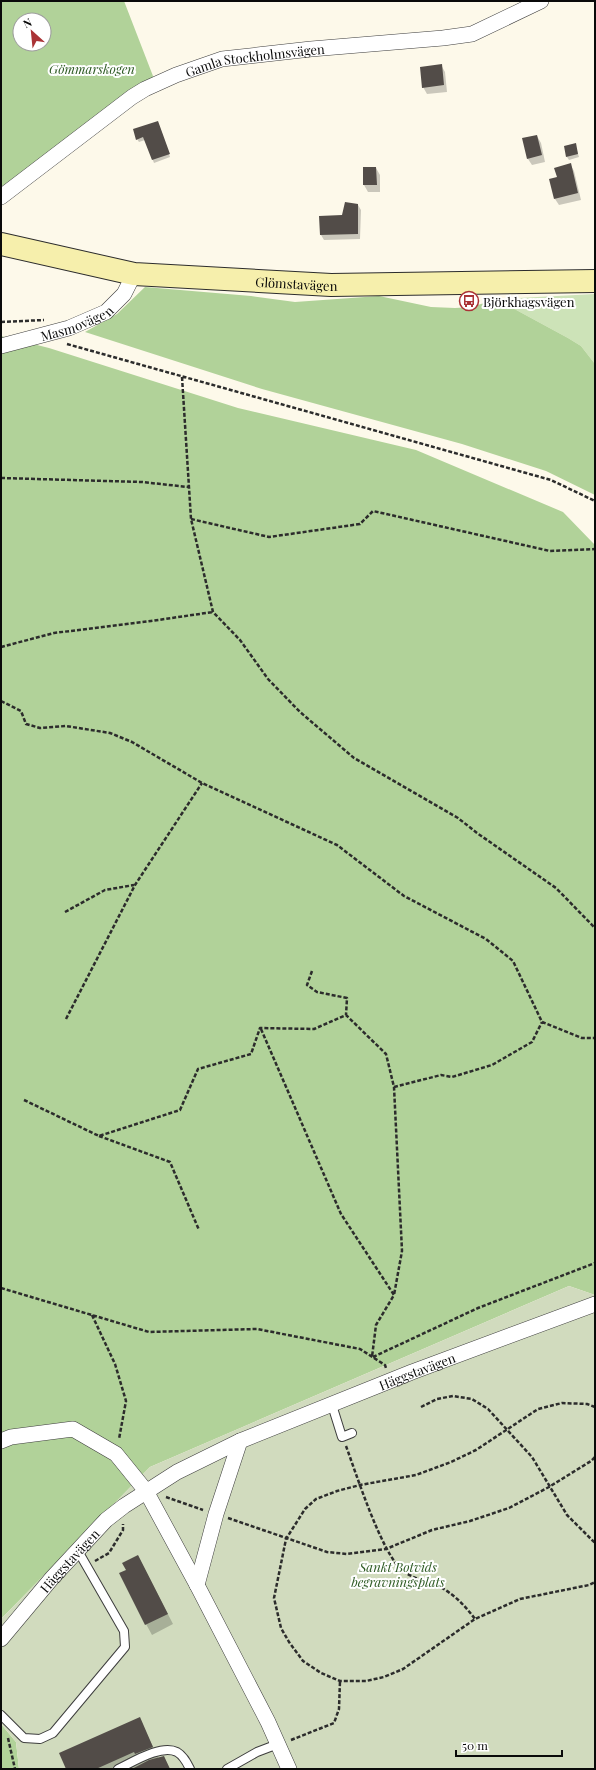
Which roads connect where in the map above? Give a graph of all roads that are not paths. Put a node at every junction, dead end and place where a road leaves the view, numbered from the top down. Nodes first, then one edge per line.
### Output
1 (541, 1) edge
2 (1, 197) edge
3 (1, 244) edge
4 (134, 274) junction
5 (595, 281) edge
6 (1, 346) edge
7 (595, 1304) edge
8 (332, 1405) junction
9 (352, 1433) dead end
10 (1, 1441) edge
11 (240, 1441) junction
12 (146, 1491) junction
13 (78, 1551) junction
14 (197, 1585) junction
15 (1, 1639) edge
16 (3, 1717) edge
17 (278, 1744) junction
18 (118, 1769) edge
19 (190, 1769) edge
20 (227, 1769) edge
21 (289, 1769) edge

1 - 2 street, Gamla Stockholmsvägen
3 - 4 main road, Glömstavägen
4 - 5 main road, Glömstavägen
4 - 6 street, Masmovägen
7 - 8 street, Häggstavägen
8 - 9 lane
8 - 11 street, Häggstavägen
10 - 12 street
11 - 12 street, Häggstavägen
11 - 14 street
12 - 13 street, Häggstavägen
12 - 14 street
13 - 15 street, Häggstavägen
13 - 16 lane
14 - 17 street
17 - 20 lane
17 - 21 street
18 - 19 lane

